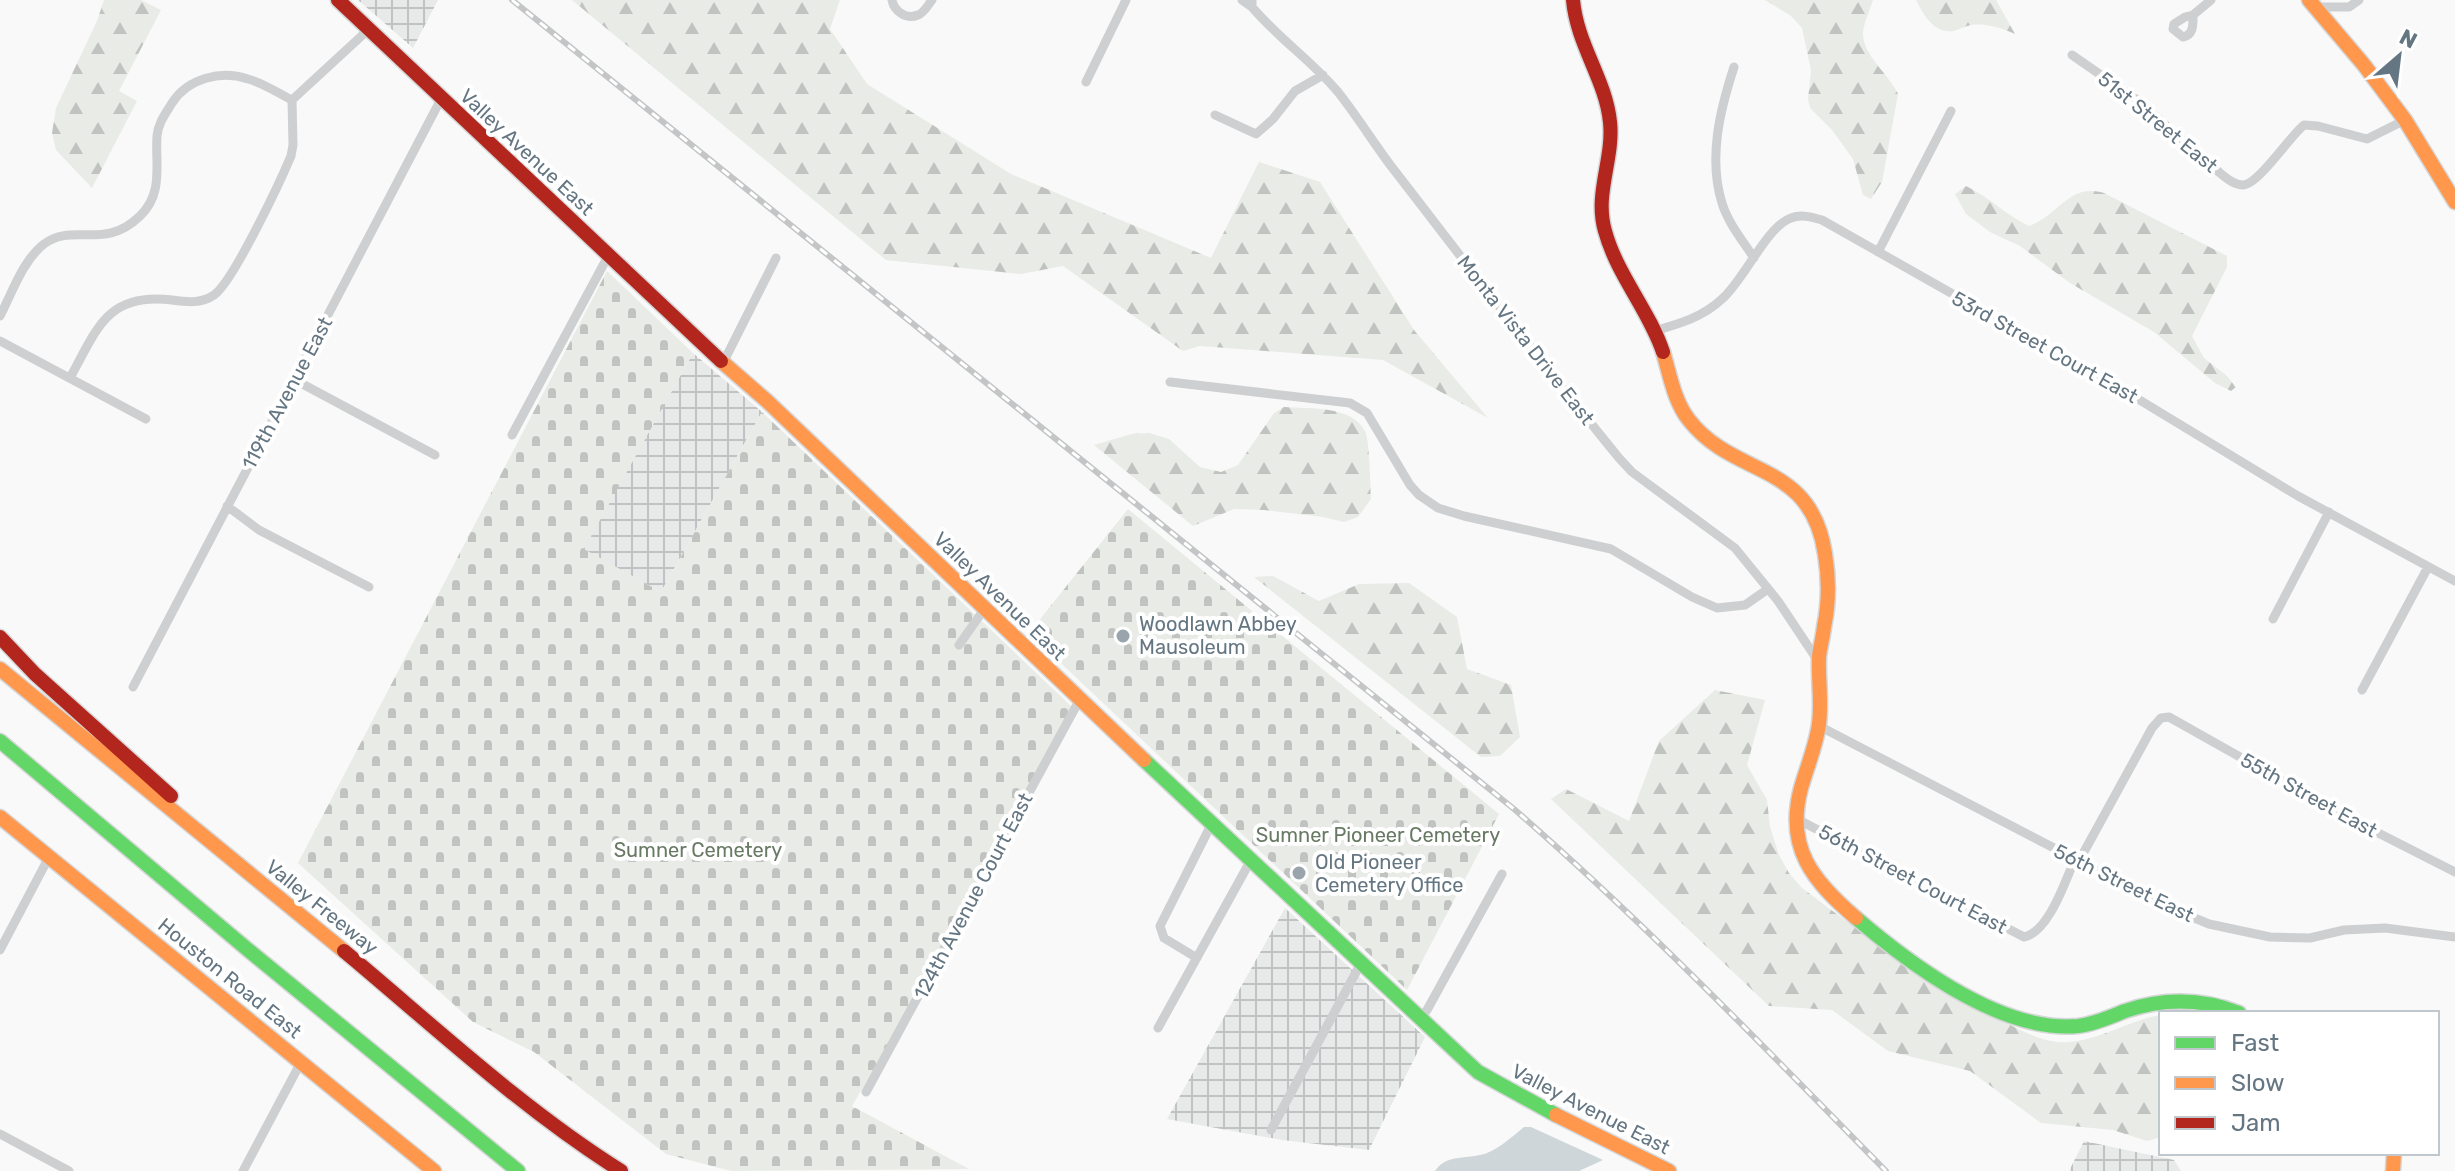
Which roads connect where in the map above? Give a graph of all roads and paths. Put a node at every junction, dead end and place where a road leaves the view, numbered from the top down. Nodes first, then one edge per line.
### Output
1 (338, 0) edge
2 (892, 0) edge
3 (932, 0) edge
4 (1126, 0) edge
5 (1242, 0) edge
6 (1573, 0) edge
7 (2211, 0) edge
8 (2359, 0) edge
9 (1252, 3) edge
10 (2312, 4) edge
11 (2193, 15) dead end
12 (368, 30) junction
13 (2072, 55) dead end
14 (1734, 67) dead end
15 (1323, 75) junction
16 (1086, 82) dead end
17 (441, 99) junction
18 (292, 100) junction
19 (1951, 111) dead end
20 (1215, 115) dead end
21 (2405, 120) junction
22 (2455, 202) edge
23 (1878, 252) junction
24 (608, 256) junction
25 (776, 258) dead end
26 (1754, 258) junction
27 (0, 316) edge
28 (1654, 331) junction
29 (0, 341) edge
30 (723, 363) junction
31 (70, 378) junction
32 (295, 380) junction
33 (1170, 382) dead end
34 (146, 419) dead end
35 (512, 435) dead end
36 (435, 455) dead end
37 (227, 506) junction
38 (2329, 512) junction
39 (2428, 567) junction
40 (2455, 581) edge
41 (369, 587) dead end
42 (1768, 589) junction
43 (985, 608) junction
44 (2273, 619) dead end
45 (0, 637) edge
46 (959, 645) dead end
47 (1818, 662) junction
48 (0, 669) edge
49 (133, 687) dead end
50 (2362, 690) dead end
51 (1080, 699) junction
52 (1819, 726) junction
53 (0, 741) edge
54 (0, 754) edge
55 (0, 817) edge
56 (1795, 818) junction
57 (1212, 823) junction
58 (135, 854) junction
59 (49, 857) junction
60 (2077, 860) junction
61 (1256, 864) junction
62 (2455, 872) edge
63 (1502, 874) dead end
64 (271, 891) junction
65 (2455, 937) edge
66 (0, 950) edge
67 (1197, 958) junction
68 (1361, 963) junction
69 (2234, 1011) edge
70 (1420, 1018) junction
71 (1158, 1028) dead end
72 (301, 1062) junction
73 (866, 1092) dead end
74 (1271, 1130) dead end
75 (0, 1134) edge
76 (69, 1171) edge
77 (243, 1171) edge
78 (434, 1171) edge
79 (518, 1171) edge
80 (621, 1171) edge
81 (1669, 1171) edge

1 - 12 main road, Valley Avenue East
2 - 3 street
4 - 16 street
5 - 9 street
6 - 28 main road
7 - 11 street
8 - 10 street
9 - 15 street, Monta Vista Drive East
10 - 21 main road
12 - 17 main road, Valley Avenue East
12 - 18 street
13 - 21 street, 51st Street East
14 - 26 street
15 - 20 street
15 - 42 street, Monta Vista Drive East
17 - 24 main road, Valley Avenue East
17 - 32 street, 119th Avenue East
18 - 27 street
18 - 31 street
19 - 23 street
21 - 22 main road
23 - 26 street, 53rd Street Court East
23 - 38 street, 53rd Street Court East
24 - 30 main road, Valley Avenue East
24 - 35 street
25 - 30 street
26 - 28 street, 53rd Street Court East
28 - 47 main road
29 - 31 street
30 - 43 main road, Valley Avenue East
31 - 34 street
32 - 36 street
32 - 37 street, 119th Avenue East
33 - 42 street
37 - 41 street
37 - 49 street, 119th Avenue East
38 - 39 street, 53rd Street Court East
38 - 44 street
39 - 40 street, 53rd Street Court East
39 - 50 street
42 - 47 street, Monta Vista Drive East
43 - 46 street
43 - 51 main road, Valley Avenue East
45 - 64 main road
47 - 52 main road
48 - 64 main road, Valley Freeway
51 - 57 main road, Valley Avenue East
51 - 73 street, 124th Avenue Court East
52 - 56 main road
52 - 60 street, 56th Street East
53 - 58 main road
54 - 58 main road
55 - 59 main road, Houston Road East
56 - 60 street, 56th Street Court East
56 - 69 main road
57 - 61 main road, Valley Avenue East
57 - 67 street
58 - 79 main road
59 - 66 street
59 - 72 main road, Houston Road East
60 - 62 street, 55th Street East
60 - 65 street, 56th Street East
61 - 67 street
61 - 68 main road, Valley Avenue East
63 - 70 street
64 - 80 main road, Valley Freeway
67 - 71 street
68 - 70 main road, Valley Avenue East
68 - 74 street
70 - 81 main road, Valley Avenue East
72 - 77 street
72 - 78 main road, Houston Road East
75 - 76 street

